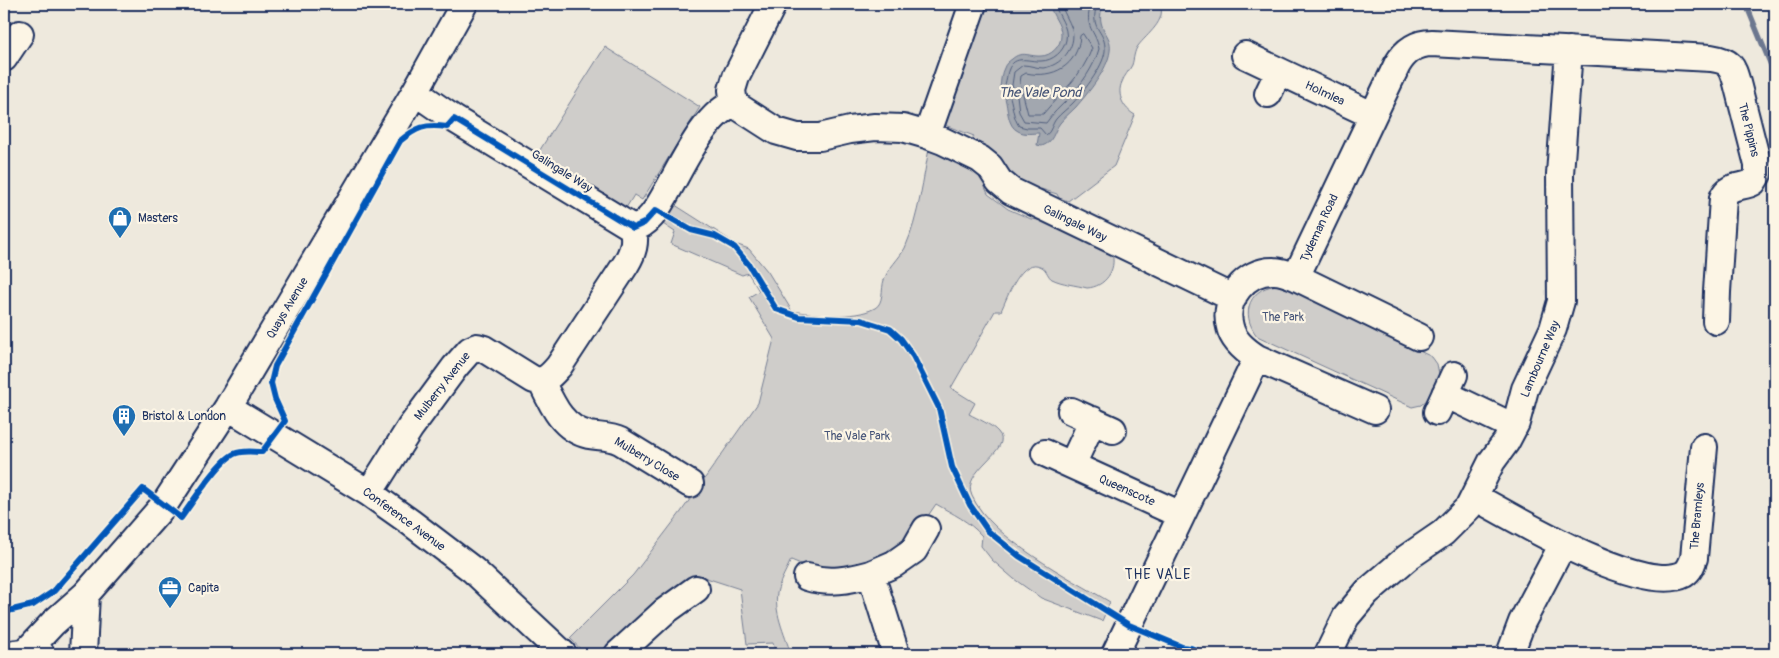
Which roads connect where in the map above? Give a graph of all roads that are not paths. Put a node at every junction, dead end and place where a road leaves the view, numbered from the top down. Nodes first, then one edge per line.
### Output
1 (464, 4) edge
2 (773, 4) edge
3 (973, 4) edge
4 (20, 34) dead end
5 (1569, 50) junction
6 (1245, 56) dead end
7 (1676, 56) joint
8 (4, 58) edge
9 (415, 92) junction
10 (734, 104) junction
11 (1372, 114) junction
12 (927, 135) junction
13 (633, 228) junction
14 (1296, 277) junction
15 (1233, 298) junction
16 (1716, 321) dead end
17 (1418, 337) dead end
18 (1257, 358) junction
19 (541, 381) junction
20 (1445, 394) dead end
21 (228, 407) junction
22 (1375, 410) dead end
23 (1093, 420) dead end
24 (1514, 427) junction
25 (1705, 447) dead end
26 (1045, 453) dead end
27 (1072, 466) junction
28 (690, 484) dead end
29 (369, 493) junction
30 (1475, 497) junction
31 (1181, 515) junction
32 (1563, 544) junction
33 (920, 550) dead end
34 (871, 574) junction
35 (807, 576) dead end
36 (696, 589) dead end
37 (86, 594) junction
38 (27, 654) edge
39 (83, 654) edge
40 (563, 654) edge
41 (618, 654) edge
42 (896, 654) edge
43 (1116, 654) edge
44 (1328, 654) edge
45 (1510, 654) edge

1 - 9 street, Quays Avenue
2 - 10 street
3 - 12 street
4 - 8 street
5 - 7 street, Tydeman Road
5 - 11 street, Tydeman Road
5 - 24 street, Lambourne Way
6 - 11 street, Holmlea
7 - 16 street, The Pippins
9 - 13 street, Galingale Way
9 - 21 street, Quays Avenue
10 - 12 street, Galingale Way
10 - 13 street
11 - 14 street, Tydeman Road
12 - 15 street, Galingale Way
13 - 19 street
14 - 15 street, Tydeman Road
14 - 17 street
15 - 18 street
18 - 22 street
18 - 31 street
19 - 28 street, Mulberry Close
19 - 29 street, Mulberry Avenue
20 - 24 street
21 - 29 street, Conference Avenue
21 - 37 street, Quays Avenue
23 - 27 street
24 - 30 street, Lambourne Way
25 - 32 street, The Bramleys
26 - 27 street, Queenscote
27 - 31 street, Queenscote
29 - 40 street, Conference Avenue
30 - 32 street, The Bramleys
30 - 44 street, Lambourne Way
31 - 43 street
32 - 45 street
33 - 34 street
34 - 35 street
34 - 42 street
36 - 41 street
37 - 38 street, Quays Avenue
37 - 39 street

